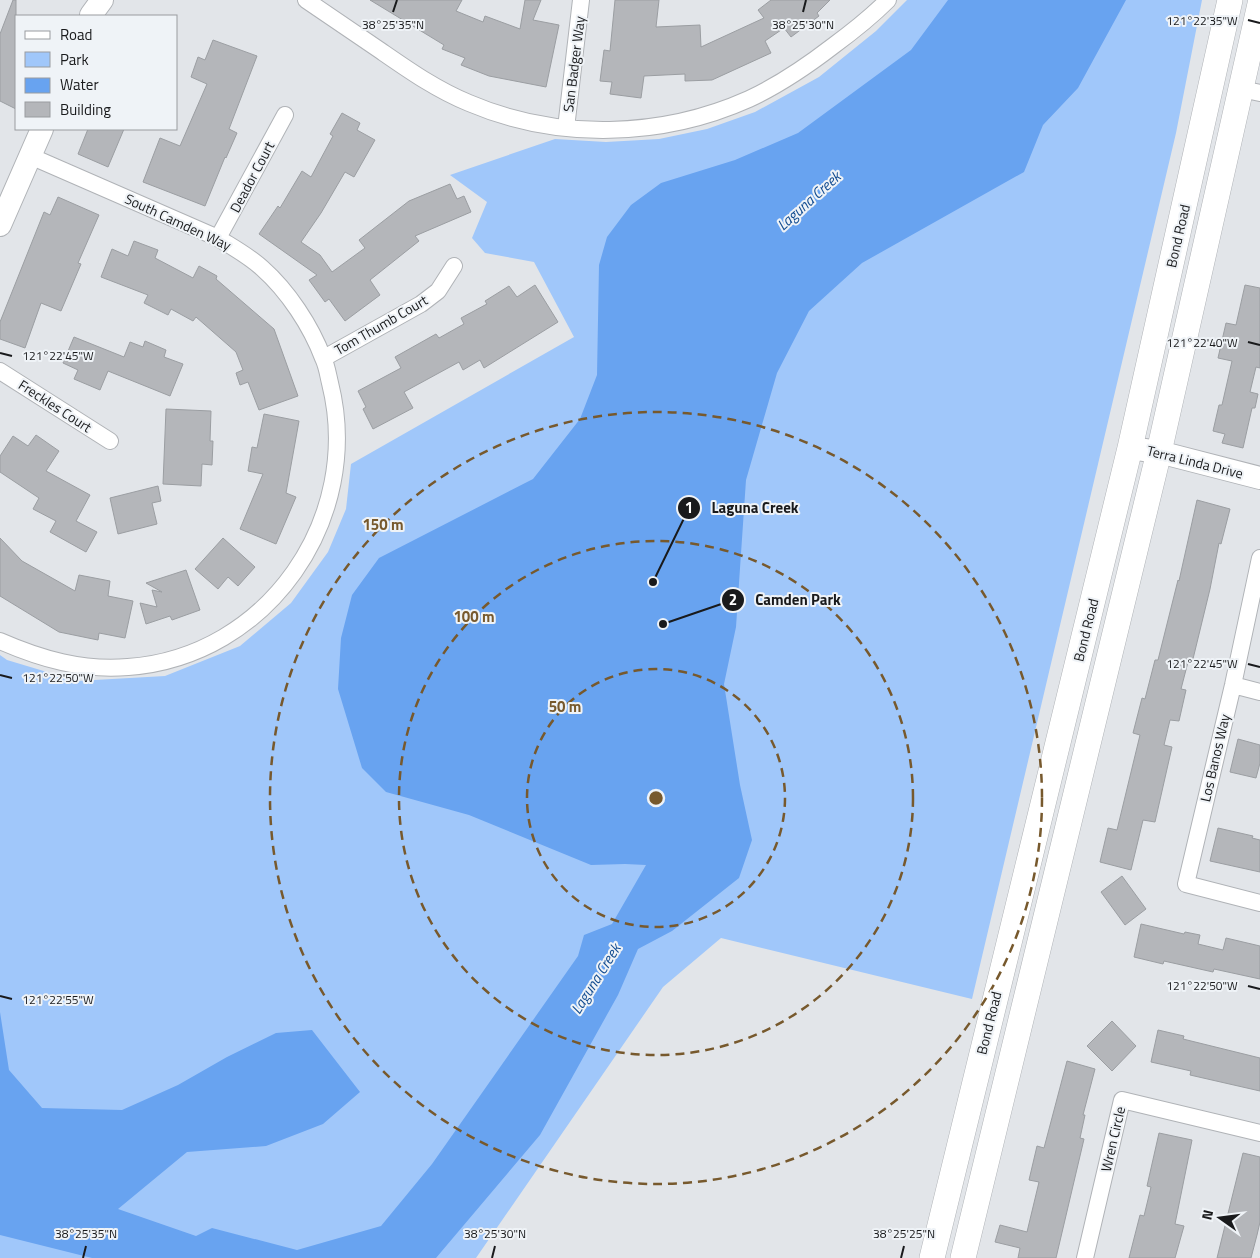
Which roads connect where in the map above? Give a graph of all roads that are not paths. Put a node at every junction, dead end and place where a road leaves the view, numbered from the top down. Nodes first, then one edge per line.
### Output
1 (306, 0) edge
2 (582, 0) edge
3 (888, 0) edge
4 (1230, 0) edge
5 (1260, 4) edge
6 (1251, 91) edge
7 (285, 115) dead end
8 (566, 128) junction
9 (42, 130) edge
10 (30, 156) junction
11 (0, 225) edge
12 (218, 238) junction
13 (454, 266) dead end
14 (324, 358) junction
15 (0, 371) edge
16 (110, 442) dead end
17 (1130, 448) junction
18 (1159, 452) junction
19 (1260, 478) edge
20 (1260, 558) edge
21 (0, 641) edge
22 (1233, 685) junction
23 (1260, 692) edge
24 (1260, 903) edge
25 (1260, 1133) edge
26 (932, 1258) edge
27 (963, 1258) edge
28 (1085, 1258) edge

1 - 8 street
2 - 8 street, San Badger Way
3 - 8 street
4 - 17 main road, Bond Road
5 - 6 main road, Bond Road
6 - 18 main road, Bond Road
7 - 12 street, Deador Court
9 - 10 street
10 - 11 street
10 - 12 street, South Camden Way
12 - 14 street, South Camden Way
13 - 14 street, Tom Thumb Court
14 - 21 street, South Camden Way
15 - 16 street, Freckles Court
17 - 18 street, Terra Linda Drive
17 - 26 main road, Bond Road
18 - 19 street, Terra Linda Drive
18 - 27 main road, Bond Road
20 - 22 street, Los Banos Way
22 - 23 street
22 - 24 street, Los Banos Way
25 - 28 street, Wren Circle

